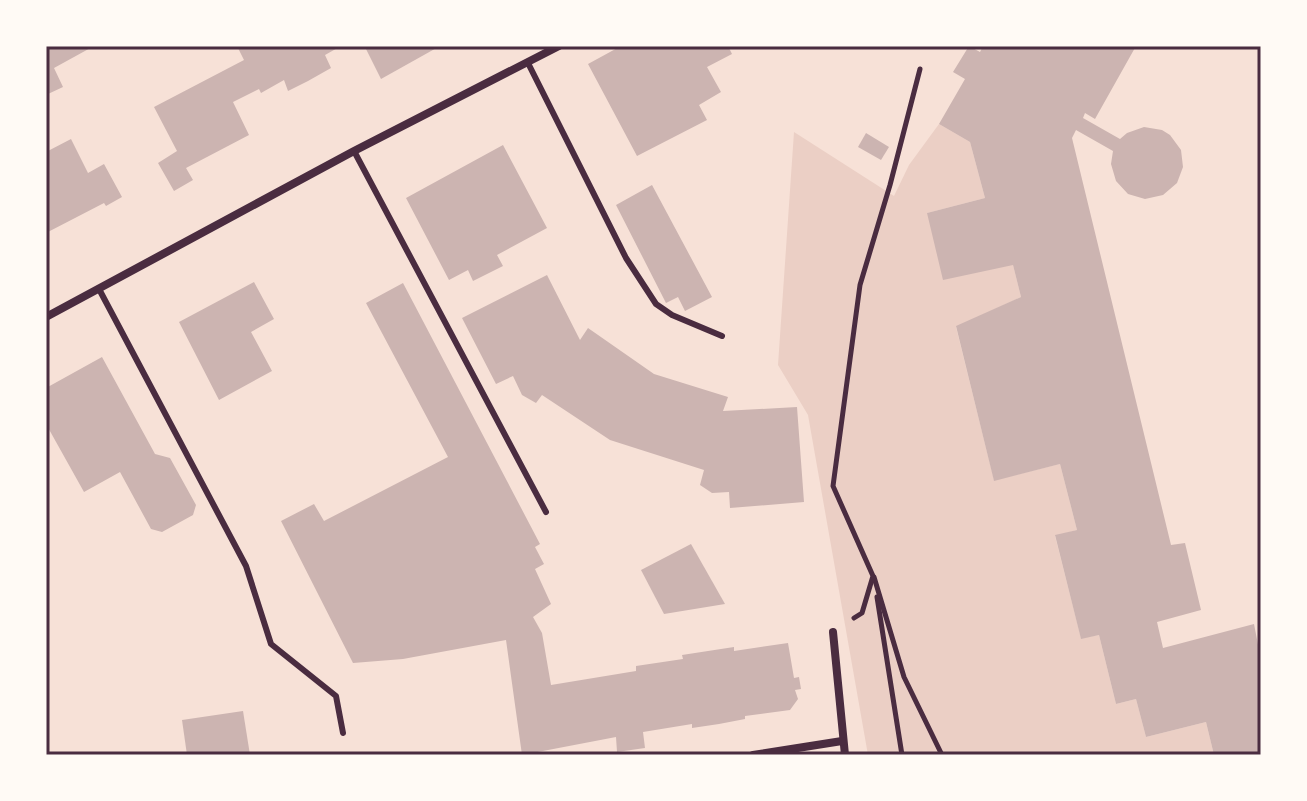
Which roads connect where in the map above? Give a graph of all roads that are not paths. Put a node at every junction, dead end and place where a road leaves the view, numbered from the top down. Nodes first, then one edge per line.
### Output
1 (559, 46) edge
2 (528, 63) junction
3 (354, 151) junction
4 (99, 289) junction
5 (46, 317) edge
6 (722, 336) dead end
7 (546, 512) dead end
8 (833, 632) road end
9 (343, 733) dead end
10 (842, 741) junction
11 (753, 755) edge
12 (845, 755) edge

1 - 2 street
2 - 3 street
2 - 6 lane
3 - 4 street
3 - 7 lane
4 - 5 street
4 - 9 lane
8 - 10 street
10 - 11 street
10 - 12 street

